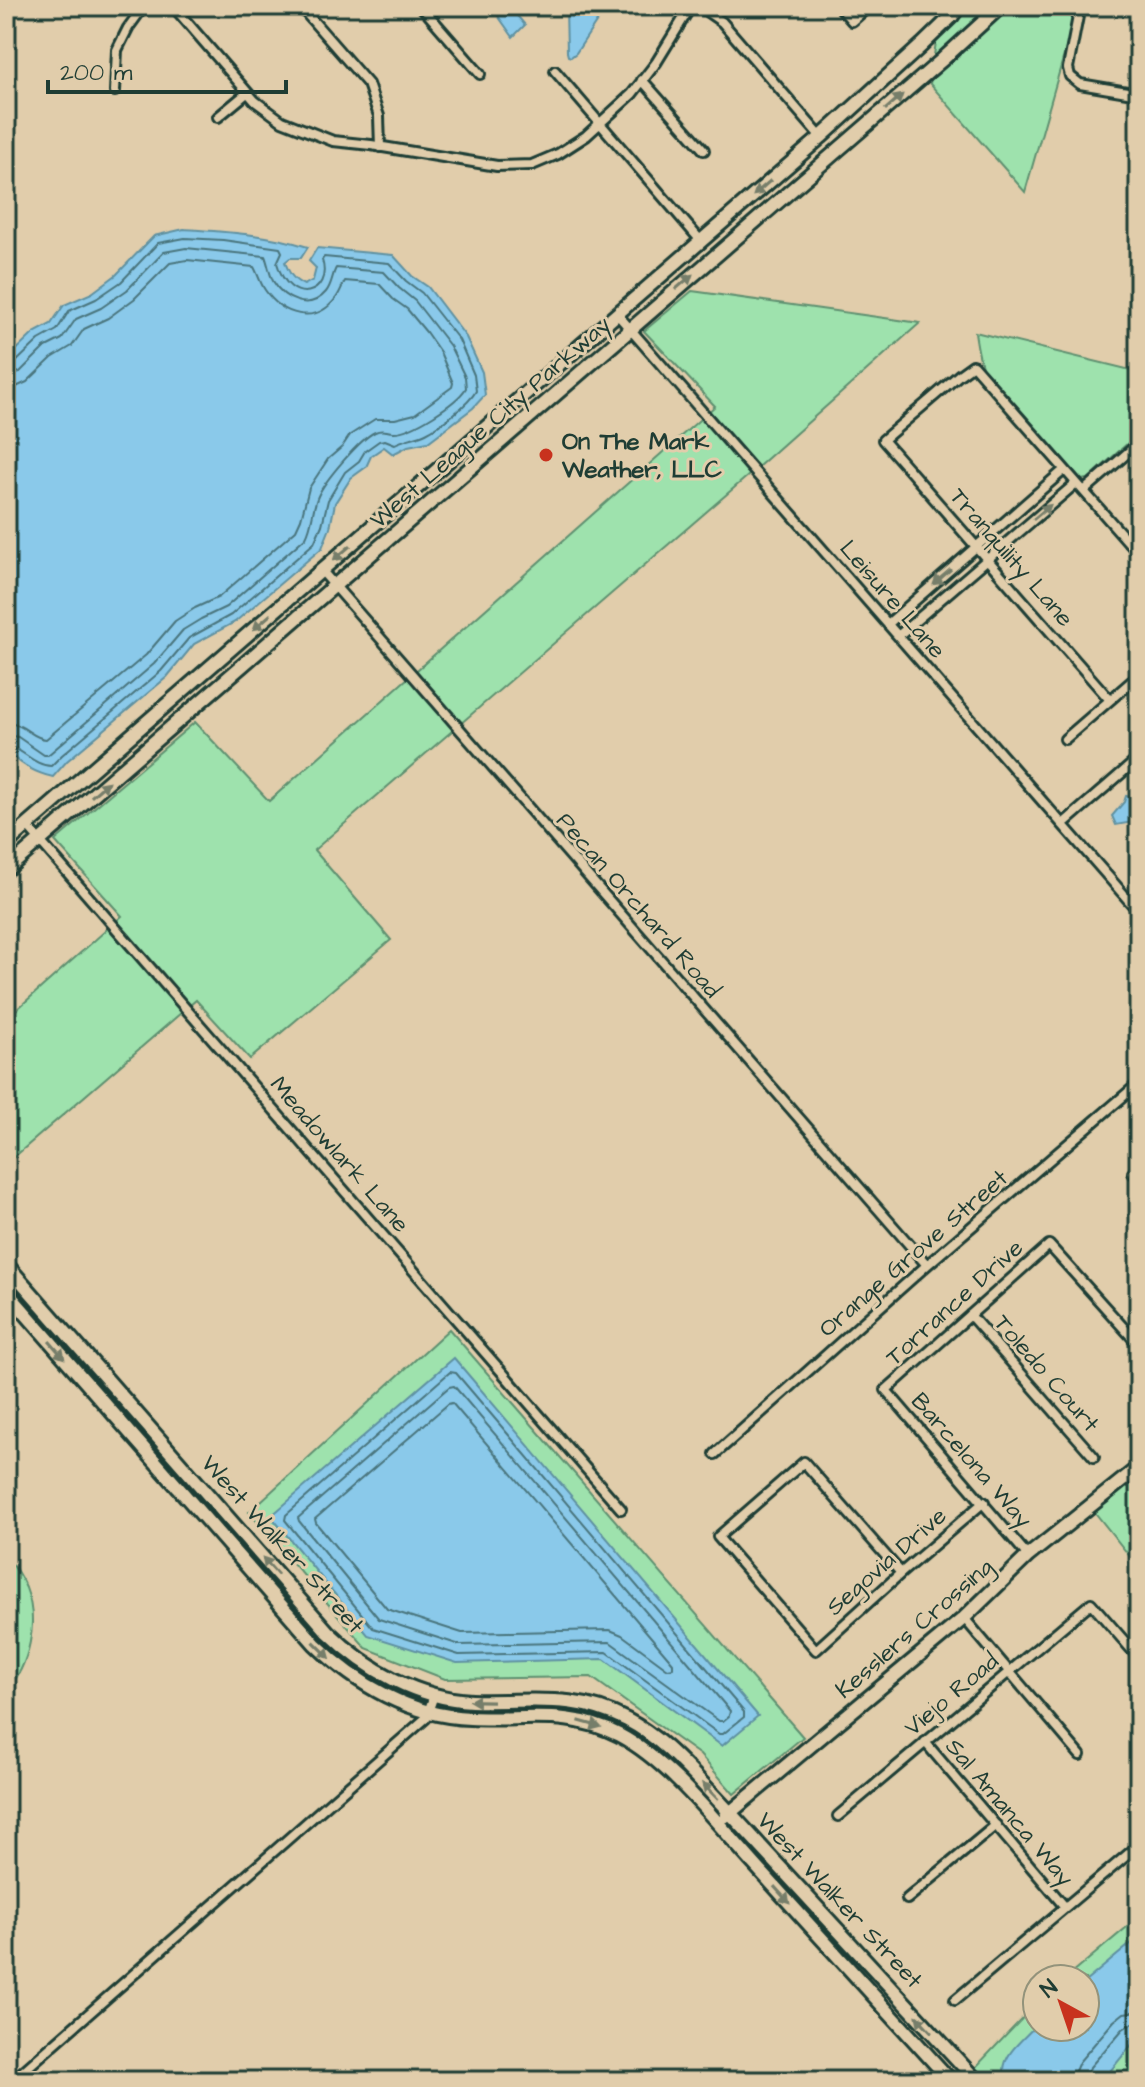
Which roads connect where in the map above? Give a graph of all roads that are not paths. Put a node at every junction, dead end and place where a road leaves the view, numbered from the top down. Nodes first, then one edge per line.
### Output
1 (144, 6) edge
2 (173, 6) edge
3 (300, 6) edge
4 (421, 6) edge
5 (691, 6) edge
6 (699, 6) edge
7 (839, 6) edge
8 (869, 6) edge
9 (959, 6) edge
10 (1001, 6) edge
11 (1080, 6) edge
12 (555, 71) dead end
13 (480, 74) dead end
14 (642, 80) junction
15 (115, 91) dead end
16 (247, 93) junction
17 (1139, 94) edge
18 (218, 117) dead end
19 (600, 123) junction
20 (821, 137) junction
21 (380, 147) junction
22 (704, 150) dead end
23 (835, 153) junction
24 (701, 241) junction
25 (617, 314) junction
26 (630, 329) junction
27 (1139, 443) edge
28 (1064, 470) junction
29 (1075, 484) junction
30 (1085, 490) junction
31 (976, 547) junction
32 (1139, 554) edge
33 (987, 559) junction
34 (321, 570) junction
35 (335, 586) junction
36 (888, 624) junction
37 (898, 636) junction
38 (1139, 675) edge
39 (1110, 700) junction
40 (1065, 739) dead end
41 (1139, 758) edge
42 (1063, 824) junction
43 (27, 826) junction
44 (41, 840) junction
45 (6, 844) edge
46 (6, 870) edge
47 (1139, 912) edge
48 (1139, 1083) edge
49 (1139, 1168) edge
50 (1139, 1179) edge
51 (6, 1264) edge
52 (927, 1265) junction
53 (6, 1291) edge
54 (970, 1315) junction
55 (1139, 1345) edge
56 (886, 1390) joint
57 (715, 1454) dead end
58 (1094, 1457) dead end
59 (1139, 1467) edge
60 (984, 1502) junction
61 (621, 1509) dead end
62 (1028, 1556) junction
63 (901, 1573) junction
64 (964, 1618) junction
65 (1139, 1658) edge
66 (1009, 1671) junction
67 (434, 1695) junction
68 (429, 1712) junction
69 (925, 1742) junction
70 (1080, 1755) dead end
71 (730, 1813) junction
72 (838, 1816) dead end
73 (717, 1823) junction
74 (996, 1825) junction
75 (1139, 1845) edge
76 (907, 1899) dead end
77 (1065, 1907) junction
78 (876, 1971) junction
79 (862, 1983) junction
80 (955, 2000) dead end
81 (12, 2081) edge
82 (951, 2081) edge
83 (977, 2081) edge

1 - 15 street
2 - 16 street
3 - 21 street
4 - 13 street
5 - 14 street
6 - 20 street
7 - 8 street
9 - 20 street, West League City Parkway
23 -> 10 street, West League City Parkway
11 - 17 street
12 - 19 street
14 - 19 street
14 - 22 street
16 - 18 street
16 - 21 street
19 - 21 street
19 - 24 street
20 - 23 street
20 -> 24 street, West League City Parkway
26 -> 23 street, West League City Parkway
24 - 25 street, West League City Parkway
25 - 26 street, Leisure Lane
25 -> 34 street, West League City Parkway
26 - 35 street, West League City Parkway
26 - 36 street, Leisure Lane
27 - 30 street
28 - 29 street
28 - 31 street
28 - 31 street, Tranquility Lane
29 - 30 street
33 -> 29 street
30 - 32 street
31 - 33 street, Tranquility Lane
31 -> 36 street
33 - 37 street
33 - 39 street, Tranquility Lane
34 - 35 street, Pecan Orchard Road
34 -> 43 street, West League City Parkway
44 -> 35 street, West League City Parkway
35 - 52 street, Pecan Orchard Road
36 - 37 street, Leisure Lane
37 - 42 street, Leisure Lane
38 - 39 street
39 - 40 street
41 - 42 street
42 - 47 street, Leisure Lane
43 - 44 street, Meadowlark Lane
43 - 45 street, West League City Parkway
44 - 46 street, West League City Parkway
44 - 61 street, Meadowlark Lane
48 - 52 street, Orange Grove Street
49 - 50 street
67 -> 51 street, West Walker Street
52 - 57 street, Orange Grove Street
53 -> 68 street, West Walker Street
54 - 55 street, Torrance Drive
54 - 56 street, Torrance Drive
54 - 58 street, Toledo Court
56 - 60 street, Barcelona Way
59 - 62 street, Kesslers Crossing
60 - 62 street, Barcelona Way
60 - 63 street, Segovia Drive
62 - 64 street, Kesslers Crossing
63 - 63 street, Segovia Drive
64 - 66 street
64 - 71 street, Kesslers Crossing
65 - 66 street, Viejo Road
66 - 69 street, Viejo Road
66 - 70 street
67 - 68 street
71 -> 67 street, West Walker Street
68 -> 73 street, West Walker Street
68 - 81 street
69 - 72 street, Viejo Road
69 - 74 street, Sal Amanca Way
71 - 73 street, Kesslers Crossing
71 - 78 street, West Walker Street
73 -> 79 street, West Walker Street
74 - 76 street
74 - 77 street, Sal Amanca Way
75 - 77 street
77 - 80 street
78 - 79 street
83 -> 78 street, West Walker Street
79 - 82 street, West Walker Street

